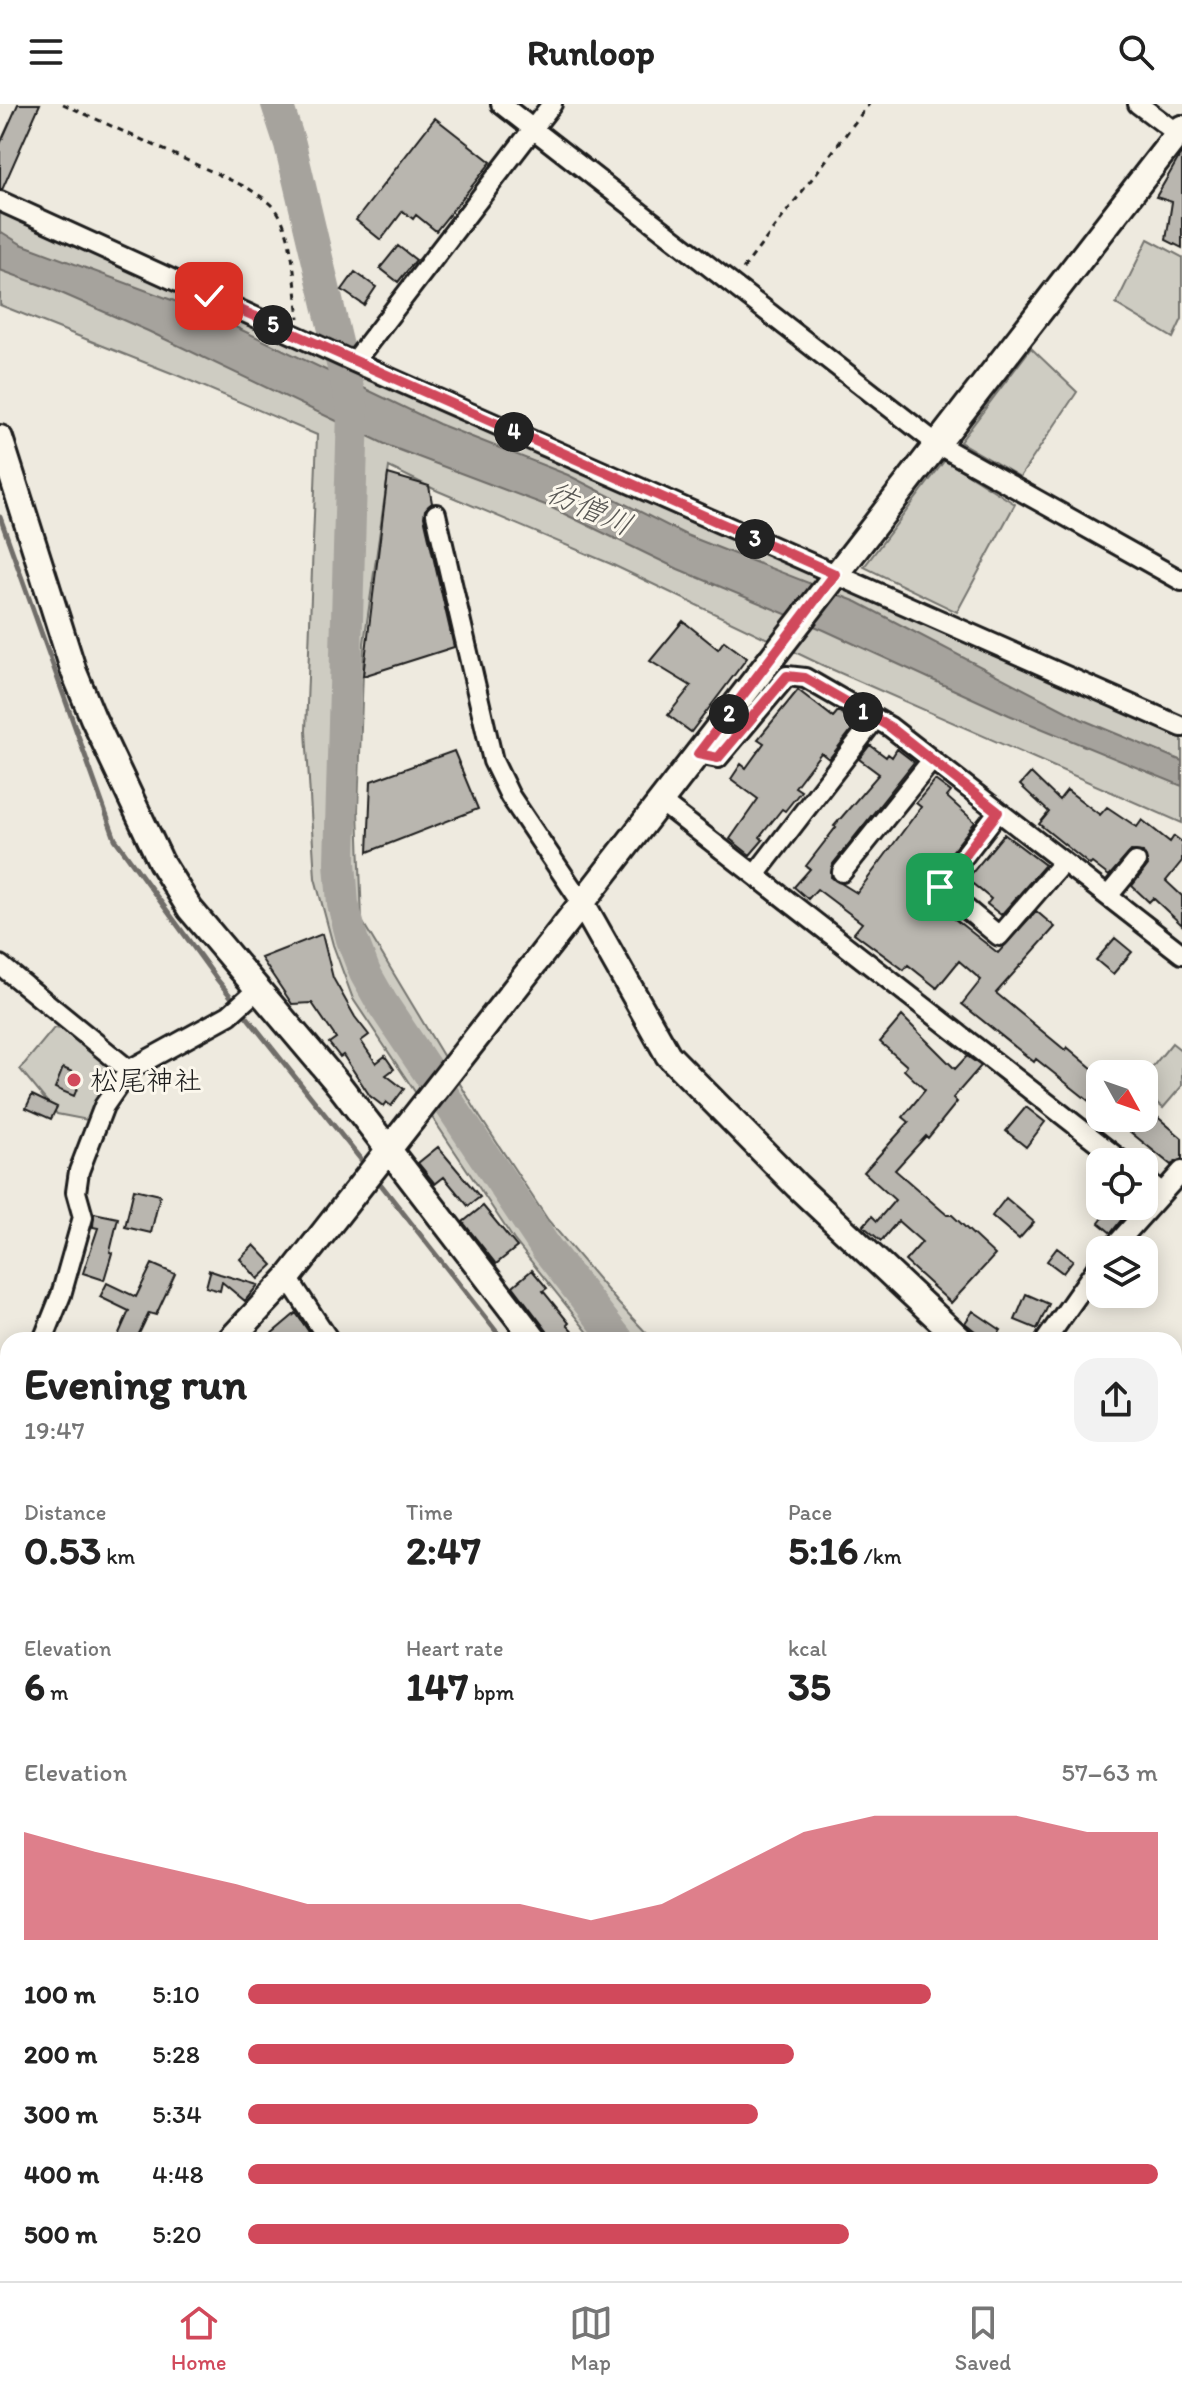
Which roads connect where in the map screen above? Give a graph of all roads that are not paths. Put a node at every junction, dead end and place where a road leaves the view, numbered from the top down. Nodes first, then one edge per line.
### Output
1 (501, 104) edge
2 (552, 104) edge
3 (1138, 104) edge
4 (532, 129) junction
5 (1180, 133) edge
6 (0, 201) edge
7 (354, 362) junction
8 (0, 438) edge
9 (937, 444) junction
10 (8, 488) edge
11 (436, 514) dead end
12 (833, 578) junction
13 (1182, 581) edge
14 (875, 719) junction
15 (1182, 727) edge
16 (698, 754) junction
17 (932, 760) junction
18 (661, 802) junction
19 (998, 812) junction
20 (1063, 862) junction
21 (1136, 862) dead end
22 (842, 872) dead end
23 (755, 875) junction
24 (1108, 896) junction
25 (582, 903) junction
26 (1179, 946) edge
27 (0, 965) edge
28 (258, 989) junction
29 (129, 1070) junction
30 (388, 1148) junction
31 (1105, 1148) edge
32 (1182, 1171) edge
33 (1158, 1190) edge
34 (1161, 1192) junction
35 (1123, 1236) edge
36 (288, 1278) junction
37 (1086, 1283) edge
38 (46, 1332) edge
39 (237, 1332) edge
40 (324, 1332) edge
41 (529, 1332) edge
42 (952, 1332) edge
43 (1052, 1332) edge

1 - 4 street
2 - 4 street
3 - 5 street
4 - 7 street
4 - 9 street
5 - 9 street
6 - 7 street
7 - 12 street
8 - 10 street
9 - 12 street
9 - 13 street
10 - 28 street
11 - 25 street
12 - 15 street
12 - 16 street
14 - 16 street
14 - 17 street
14 - 23 street
16 - 18 street
17 - 19 street
17 - 22 street
18 - 23 street
18 - 25 street
19 - 20 street
19 - 20 street
20 - 24 street
21 - 24 street
23 - 31 street
24 - 26 street
25 - 30 street
25 - 42 street
27 - 29 street
28 - 29 street
28 - 30 street
29 - 38 street
30 - 36 street
30 - 41 street
32 - 34 street
33 - 34 street
34 - 35 street
36 - 39 street
36 - 40 street
37 - 43 street

